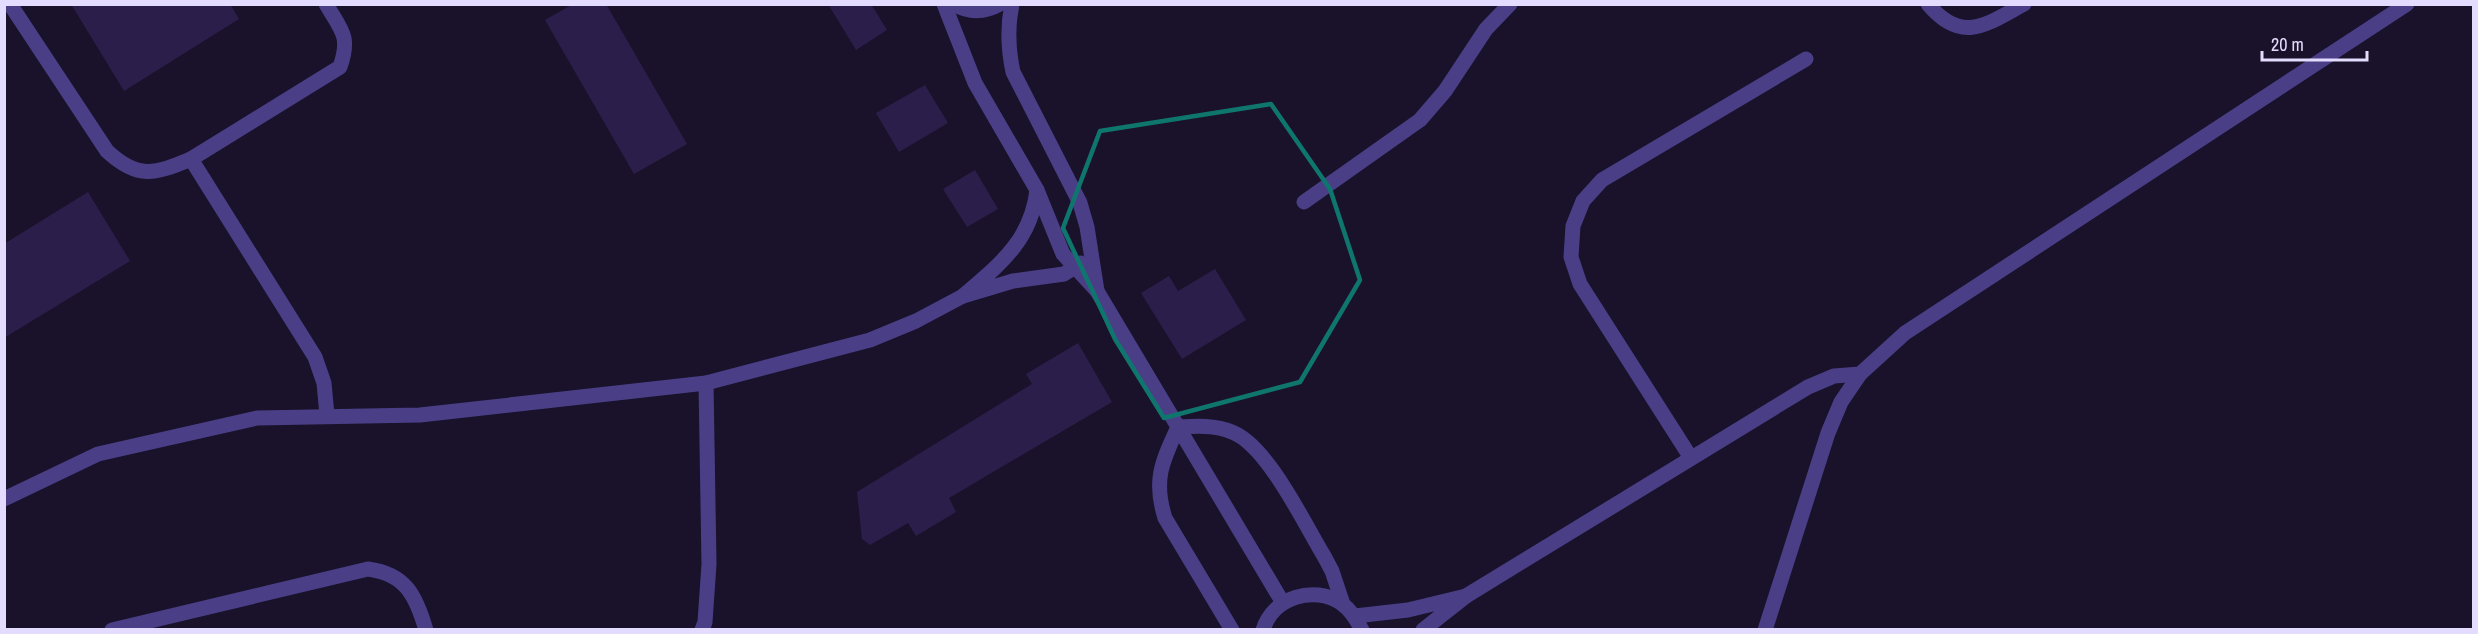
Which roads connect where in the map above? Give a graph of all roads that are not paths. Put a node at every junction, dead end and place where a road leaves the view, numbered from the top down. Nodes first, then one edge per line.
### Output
1 (10, 4) edge
2 (326, 4) edge
3 (944, 4) edge
4 (954, 4) edge
5 (1000, 4) edge
6 (1012, 4) edge
7 (1510, 4) edge
8 (1928, 4) edge
9 (2024, 4) edge
10 (2407, 4) edge
11 (1806, 59) dead end
12 (191, 159) junction
13 (1037, 190) junction
14 (1304, 202) dead end
15 (1091, 248) junction
16 (1075, 267) junction
17 (1097, 291) junction
18 (963, 296) junction
19 (1860, 374) junction
20 (706, 383) junction
21 (327, 415) junction
22 (1178, 427) junction
23 (1691, 458) junction
24 (4, 499) edge
25 (1466, 596) junction
26 (1283, 603) junction
27 (1343, 604) junction
28 (1408, 610) junction
29 (1358, 623) edge
30 (1425, 629) edge
31 (112, 630) edge
32 (426, 630) edge
33 (702, 630) edge
34 (1232, 630) edge
35 (1263, 630) edge
36 (1765, 630) edge

1 - 12 street
2 - 12 street
3 - 13 street
4 - 5 street
6 - 15 street
7 - 14 street
8 - 9 street
10 - 19 street
11 - 23 street
12 - 21 street
13 - 16 street
13 - 18 street
15 - 16 street
15 - 17 street
16 - 17 street
16 - 18 street
17 - 22 street
18 - 20 street
19 - 23 street
19 - 36 street
20 - 21 street
20 - 33 street
21 - 24 street
22 - 26 street
22 - 27 street
22 - 34 street
23 - 25 street
25 - 28 street
25 - 30 street
26 - 27 street
26 - 35 street
27 - 29 street
28 - 29 street
28 - 30 street
31 - 32 street

